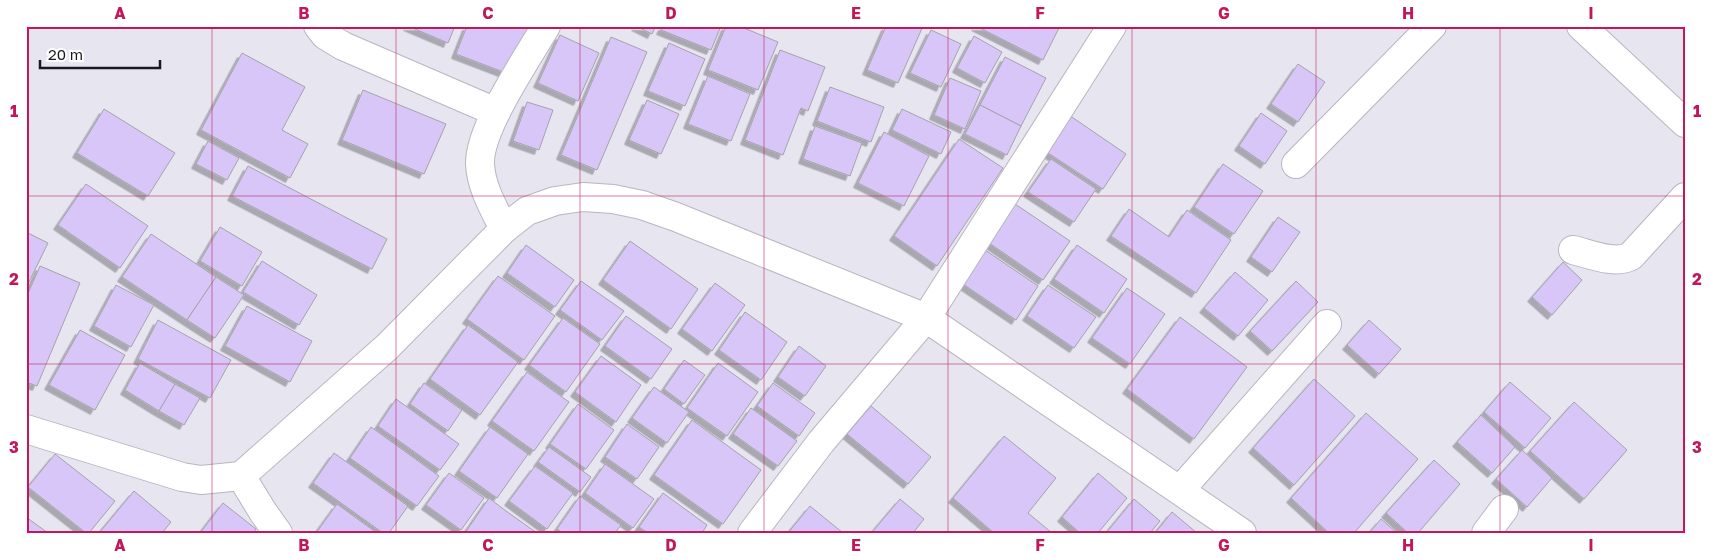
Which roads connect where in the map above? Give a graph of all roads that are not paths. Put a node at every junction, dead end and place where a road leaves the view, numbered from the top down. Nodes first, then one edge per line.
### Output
1 (318, 26) edge
2 (546, 26) edge
3 (1112, 26) edge
4 (1432, 26) edge
5 (1581, 26) edge
6 (496, 112) junction
7 (1685, 123) edge
8 (1296, 164) dead end
9 (1685, 197) edge
10 (504, 229) junction
11 (1573, 250) dead end
12 (926, 318) junction
13 (1327, 324) dead end
14 (26, 429) edge
15 (241, 476) junction
16 (1180, 490) junction
17 (1504, 510) dead end
18 (1241, 532) edge
19 (278, 533) edge
20 (752, 533) edge
21 (1486, 533) edge

1 - 6 street
2 - 6 street
3 - 12 street
4 - 8 street
5 - 7 street
6 - 10 street
9 - 11 street
10 - 12 street
10 - 15 street
12 - 16 street
12 - 20 street
13 - 16 street
14 - 15 street
15 - 19 street
16 - 18 street
17 - 21 street

